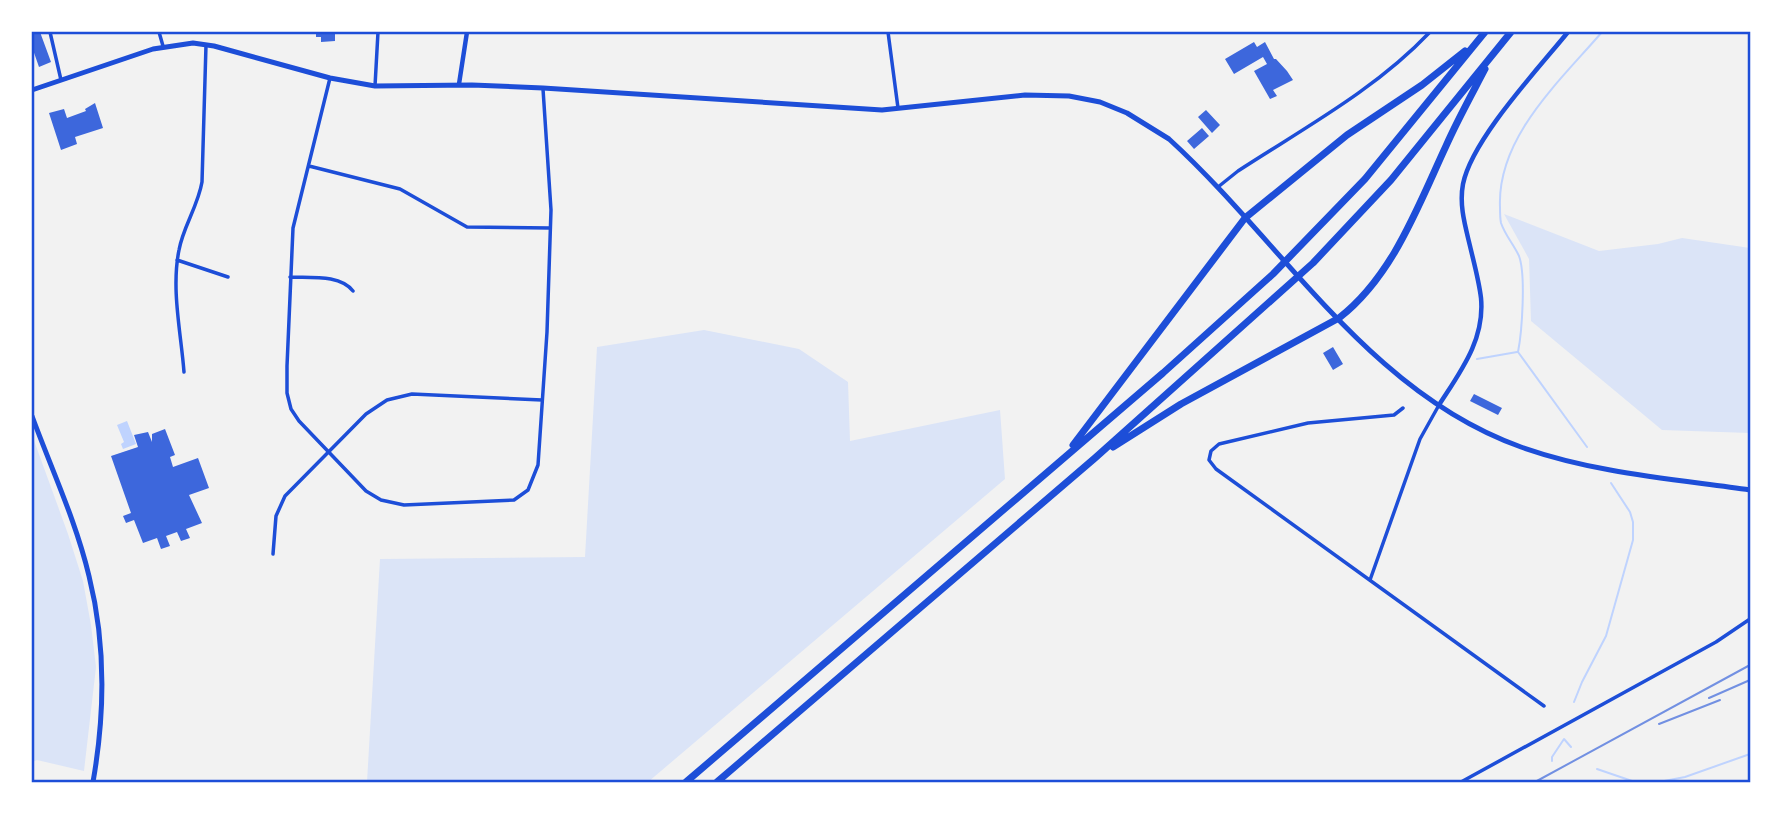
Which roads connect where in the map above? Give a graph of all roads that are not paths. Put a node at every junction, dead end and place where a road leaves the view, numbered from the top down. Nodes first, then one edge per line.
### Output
1 (50, 32) edge
2 (159, 32) edge
3 (378, 32) edge
4 (467, 32) edge
5 (888, 32) edge
6 (1430, 32) edge
7 (1485, 32) edge
8 (1511, 32) edge
9 (1568, 32) edge
10 (1477, 41) junction
11 (206, 45) junction
12 (163, 46) junction
13 (1492, 56) junction
14 (330, 78) junction
15 (61, 80) junction
16 (458, 84) junction
17 (375, 86) junction
18 (543, 88) junction
19 (32, 90) edge
20 (898, 110) junction
21 (309, 166) junction
22 (1217, 188) junction
23 (1245, 218) junction
24 (550, 228) junction
25 (177, 260) junction
26 (228, 276) dead end
27 (290, 277) junction
28 (353, 291) dead end
29 (1339, 318) junction
30 (184, 372) dead end
31 (542, 400) junction
32 (1439, 405) junction
33 (1404, 408) dead end
34 (32, 416) edge
35 (328, 452) junction
36 (1064, 457) junction
37 (1095, 458) junction
38 (1751, 490) edge
39 (273, 554) dead end
40 (1370, 580) junction
41 (1751, 619) edge
42 (1544, 706) dead end
43 (93, 782) edge
44 (686, 782) edge
45 (717, 782) edge
46 (1461, 782) edge

1 - 15 street
2 - 12 street
3 - 17 street
4 - 16 street
5 - 20 street
6 - 22 street
7 - 10 highway
8 - 13 highway
9 - 32 street
10 - 23 highway
10 - 36 highway
11 - 12 main road
11 - 14 main road
11 - 25 street
12 - 15 main road
13 - 29 highway
13 - 37 highway
14 - 17 main road
14 - 21 street
15 - 19 main road
16 - 17 main road
16 - 18 main road
18 - 20 main road
18 - 24 street
20 - 22 main road
21 - 24 street
21 - 27 street
22 - 23 main road
23 - 29 main road
23 - 36 highway
24 - 31 street
25 - 26 street
25 - 30 street
27 - 28 street
27 - 35 street
29 - 32 main road
29 - 37 highway
31 - 35 street
31 - 35 street
32 - 38 main road
32 - 40 street
33 - 40 street
34 - 43 main road
35 - 39 street
36 - 44 highway
37 - 45 highway
40 - 42 street
41 - 46 street

